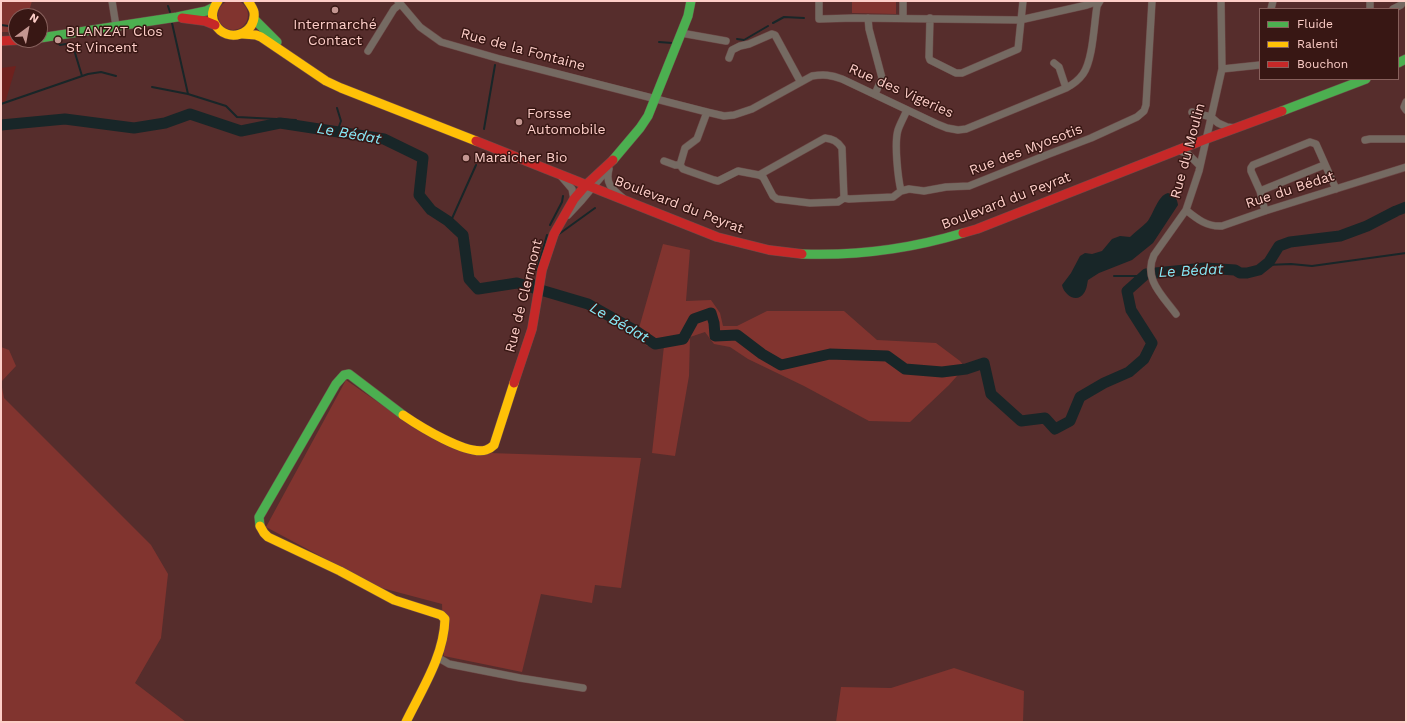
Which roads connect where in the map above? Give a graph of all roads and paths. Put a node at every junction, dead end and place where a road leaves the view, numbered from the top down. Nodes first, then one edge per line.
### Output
1 (112, 1) edge
2 (248, 1) edge
3 (257, 1) edge
4 (691, 1) edge
5 (819, 1) edge
6 (903, 1) edge
7 (1022, 1) edge
8 (1100, 1) edge
9 (1152, 1) edge
10 (1221, 1) edge
11 (1404, 1) edge
12 (216, 3) edge
13 (399, 3) edge
14 (1395, 8) edge
15 (253, 15) junction
16 (177, 17) junction
17 (868, 18) junction
18 (903, 18) junction
19 (930, 18) junction
20 (1020, 20) junction
21 (215, 25) junction
22 (116, 26) junction
23 (681, 33) junction
24 (243, 34) junction
25 (48, 37) edge
26 (726, 41) dead end
27 (368, 51) dead end
28 (729, 58) dead end
29 (1054, 63) dead end
30 (1259, 65) edge
31 (1222, 69) junction
32 (1363, 80) edge
33 (800, 82) junction
34 (1066, 88) junction
35 (875, 94) junction
36 (656, 99) junction
37 (376, 102) junction
38 (1406, 102) edge
39 (907, 110) junction
40 (1406, 110) edge
41 (706, 112) junction
42 (1192, 112) dead end
43 (1211, 117) junction
44 (1238, 128) junction
45 (1206, 139) junction
46 (1406, 139) edge
47 (1365, 140) dead end
48 (1178, 150) junction
49 (664, 161) dead end
50 (612, 163) junction
51 (680, 165) junction
52 (1324, 165) junction
53 (1200, 166) junction
54 (1406, 167) edge
55 (560, 175) junction
56 (759, 175) junction
57 (589, 186) junction
58 (1336, 189) junction
59 (901, 191) junction
60 (1260, 191) junction
61 (844, 198) junction
62 (574, 199) junction
63 (630, 203) junction
64 (1186, 210) junction
65 (1265, 211) junction
66 (561, 222) junction
67 (1176, 314) dead end
68 (437, 657) junction
69 (583, 688) dead end
70 (406, 722) edge

1 - 22 street
2 - 15 main road, Boulevard du Peyrat
3 - 15 main road
4 - 23 main road
5 - 17 street
6 - 18 street
7 - 20 street
8 - 20 street
8 - 34 street, Rue des Vigeries
9 - 59 street, Rue des Myosotis
10 - 31 street, Rue du Moulin
11 - 14 street
12 - 16 main road
12 - 21 main road
13 - 27 street
13 - 36 street, Rue de la Fontaine
15 - 24 main road
15 - 37 main road, Boulevard du Peyrat
16 - 21 main road, Boulevard du Peyrat
16 - 22 main road
17 - 18 street
17 - 35 street
18 - 19 street
19 - 20 street
19 - 20 street
21 - 24 main road, Boulevard du Peyrat
22 - 25 main road
23 - 26 street
23 - 36 main road
24 - 37 main road, Boulevard du Peyrat
28 - 33 street
29 - 34 street
30 - 31 street
31 - 43 street, Rue du Moulin
32 - 44 main road, Boulevard du Peyrat
33 - 35 street, Rue des Vigeries
33 - 41 street, Rue des Vigeries
34 - 39 street, Rue des Vigeries
35 - 39 street, Rue des Vigeries
36 - 41 street, Rue des Vigeries
36 - 50 main road
37 - 55 main road, Boulevard du Peyrat
38 - 40 street
39 - 59 street
41 - 51 street
42 - 43 street
43 - 44 street
43 - 45 street, Rue du Moulin
44 - 45 main road, Boulevard du Peyrat
45 - 48 main road, Boulevard du Peyrat
45 - 53 street, Rue du Moulin
46 - 47 street
48 - 53 street
48 - 63 main road, Boulevard du Peyrat
49 - 51 street
50 - 57 main road
50 - 63 street
51 - 56 street
52 - 58 street
52 - 60 street
52 - 60 street
53 - 64 street, Rue du Moulin
54 - 58 street, Rue du Bédat
55 - 57 main road, Boulevard du Peyrat
55 - 62 street
56 - 61 street, Rue des Myosotis
56 - 61 street
57 - 62 main road, Rue de Clermont
57 - 63 main road, Boulevard du Peyrat
57 - 66 street
58 - 65 street, Rue du Bédat
59 - 61 street, Rue des Myosotis
60 - 65 street
62 - 66 main road, Rue de Clermont
64 - 65 street, Rue du Bédat
64 - 67 street, Rue du Moulin
66 - 68 main road, Rue de Clermont
68 - 69 street
68 - 70 main road

